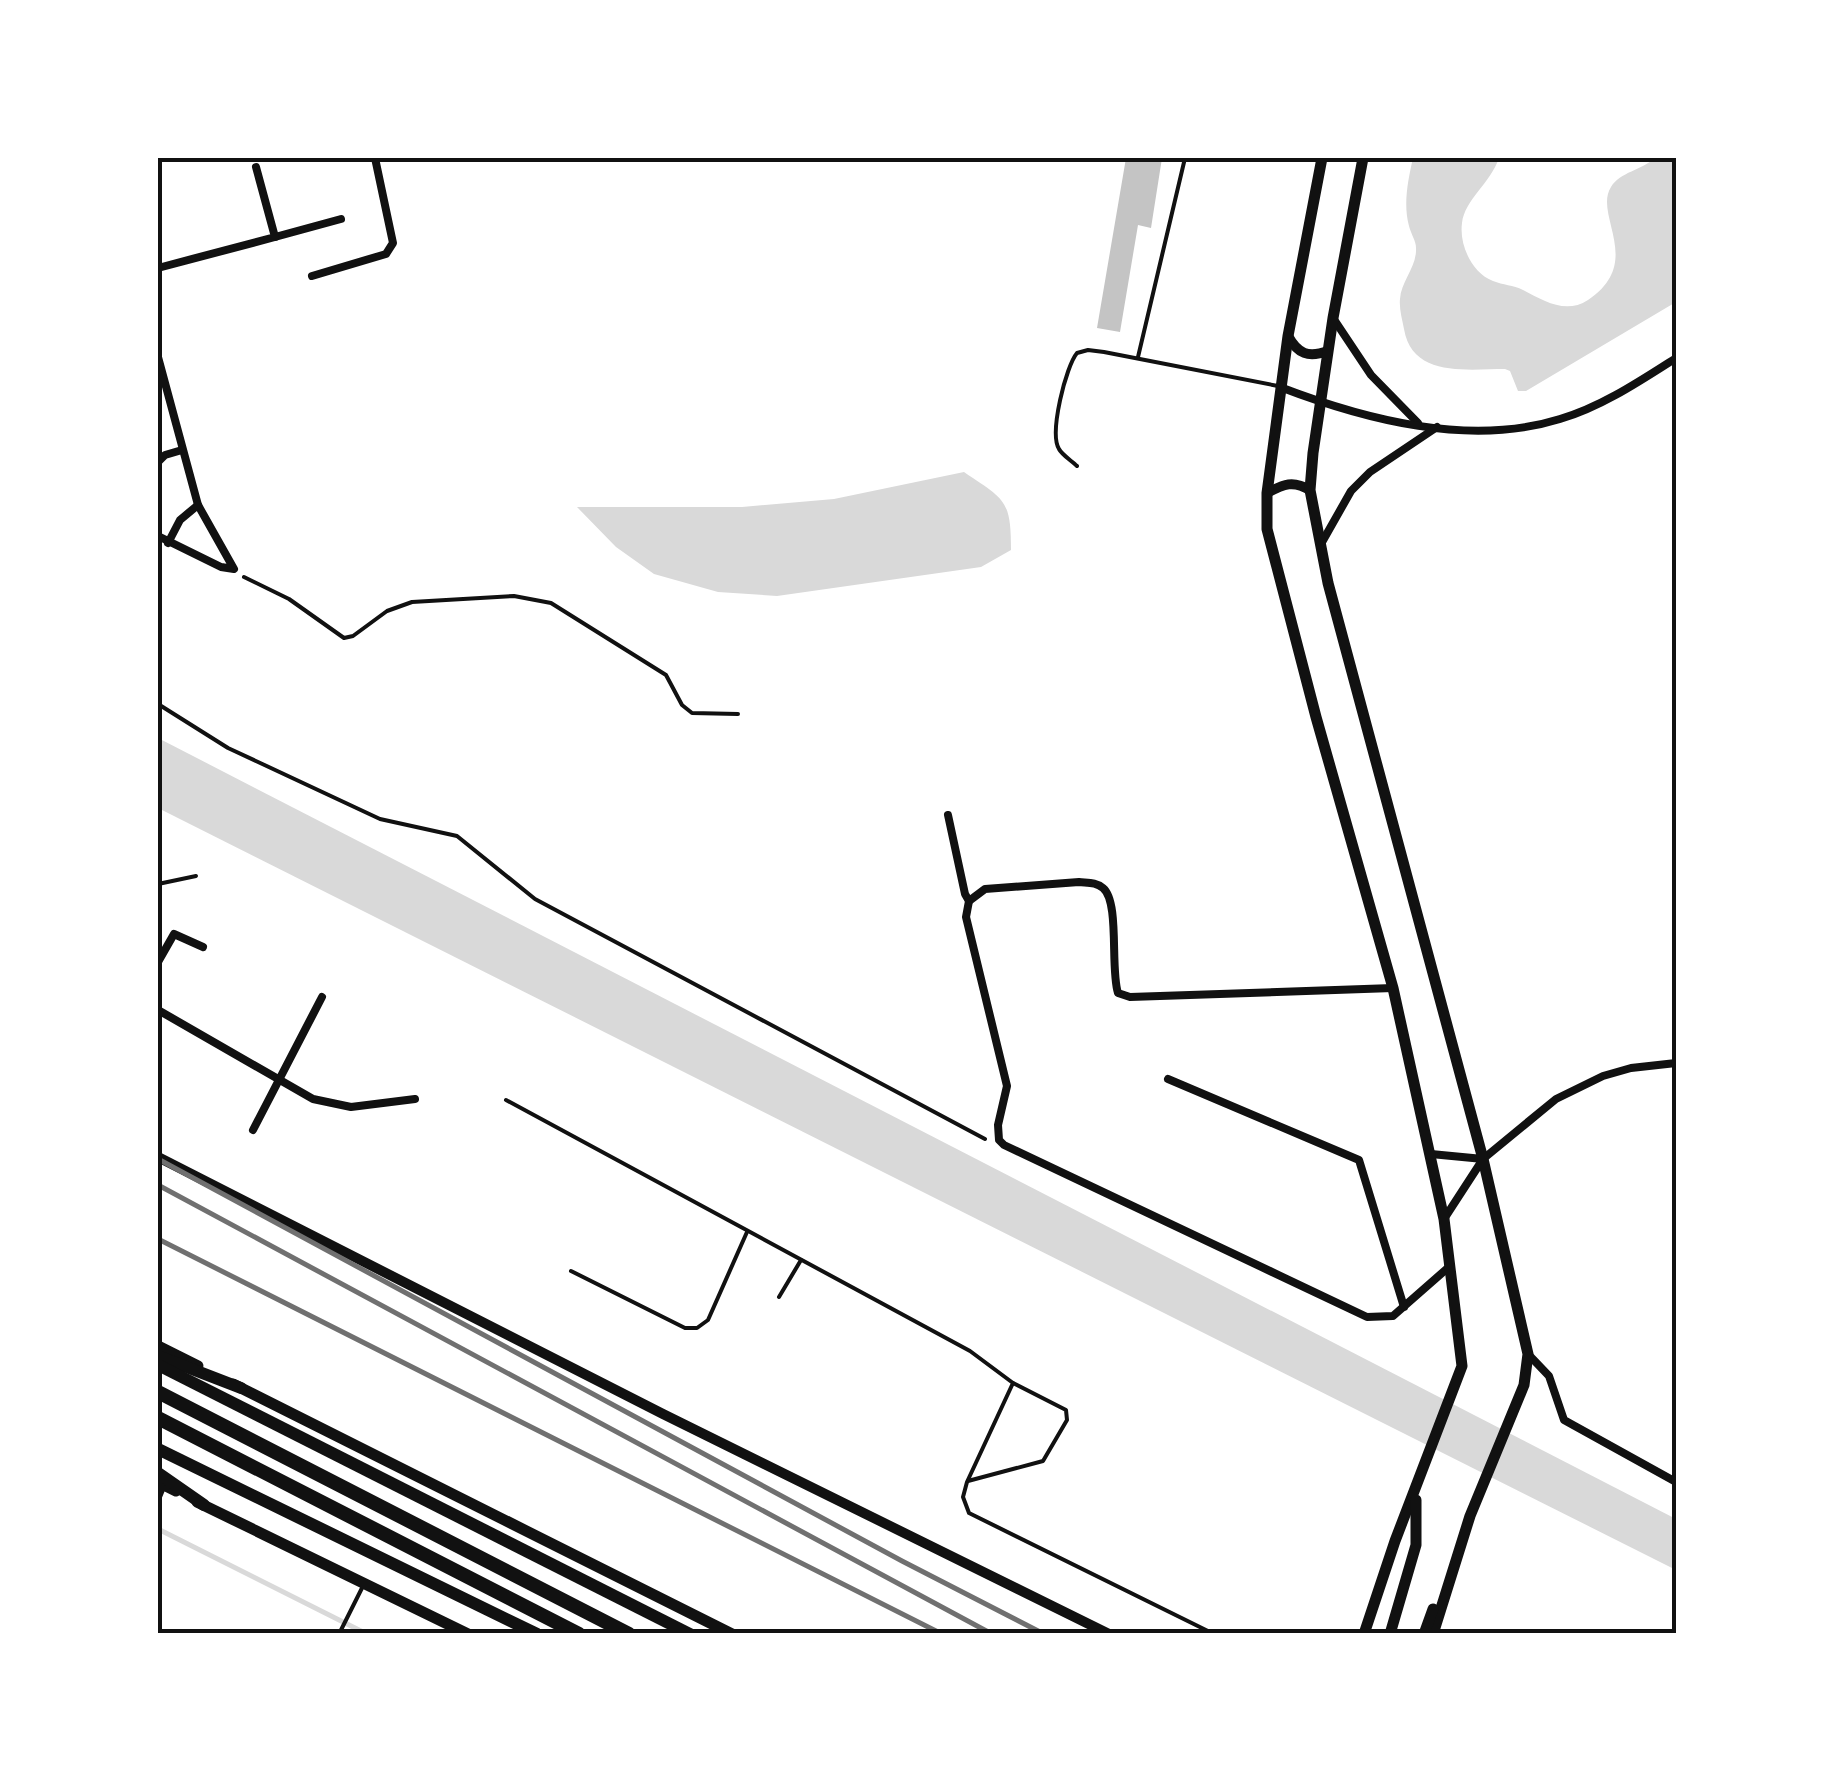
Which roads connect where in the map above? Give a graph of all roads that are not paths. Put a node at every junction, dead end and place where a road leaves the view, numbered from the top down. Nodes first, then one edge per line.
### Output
1 (375, 158) edge
2 (1185, 158) edge
3 (1322, 158) edge
4 (1363, 158) edge
5 (256, 167) dead end
6 (341, 219) dead end
7 (275, 237) junction
8 (158, 268) edge
9 (312, 276) dead end
10 (1333, 318) junction
11 (1288, 336) junction
12 (1328, 351) junction
13 (158, 358) edge
14 (1138, 358) junction
15 (1676, 358) edge
16 (1280, 387) junction
17 (1319, 402) junction
18 (1420, 425) junction
19 (1437, 428) junction
20 (182, 450) junction
21 (158, 462) edge
22 (1077, 466) dead end
23 (1310, 490) junction
24 (1267, 493) junction
25 (198, 505) junction
26 (158, 536) edge
27 (168, 543) junction
28 (1321, 544) junction
29 (948, 815) dead end
30 (196, 876) dead end
31 (158, 884) edge
32 (969, 901) junction
33 (202, 946) dead end
34 (158, 962) edge
35 (1393, 988) junction
36 (322, 998) dead end
37 (158, 1010) edge
38 (1676, 1063) edge
39 (1168, 1079) dead end
40 (280, 1080) junction
41 (415, 1099) dead end
42 (506, 1100) dead end
43 (253, 1130) dead end
44 (1431, 1154) junction
45 (158, 1157) edge
46 (1482, 1159) junction
47 (1444, 1219) junction
48 (747, 1232) junction
49 (801, 1260) junction
50 (1452, 1264) junction
51 (571, 1270) dead end
52 (779, 1297) dead end
53 (1404, 1307) junction
54 (158, 1346) edge
55 (1528, 1354) junction
56 (158, 1356) edge
57 (158, 1365) edge
58 (1013, 1383) junction
59 (241, 1388) junction
60 (158, 1392) edge
61 (158, 1418) edge
62 (158, 1449) edge
63 (160, 1480) edge
64 (967, 1482) junction
65 (1676, 1482) edge
66 (1416, 1490) junction
67 (158, 1502) edge
68 (204, 1505) joint
69 (1470, 1516) junction
70 (366, 1582) junction
71 (339, 1634) edge
72 (468, 1634) edge
73 (538, 1634) edge
74 (579, 1634) edge
75 (629, 1634) edge
76 (690, 1634) edge
77 (732, 1634) edge
78 (1109, 1634) edge
79 (1214, 1634) edge
80 (1364, 1634) edge
81 (1390, 1634) edge
82 (1424, 1634) edge
83 (1433, 1634) edge

1 - 9 street
2 - 14 lane
3 - 11 main road
4 - 10 main road
5 - 7 street
6 - 7 street
7 - 8 street
10 - 12 main road
10 - 18 street
11 - 12 street
11 - 16 main road
12 - 17 main road
13 - 20 street
14 - 16 lane
14 - 22 lane
15 - 19 street
16 - 17 street
16 - 24 main road
17 - 18 street
17 - 23 main road
18 - 19 street
19 - 28 street
20 - 21 street
20 - 25 street
23 - 24 street
23 - 28 main road
24 - 35 main road
25 - 27 street
25 - 27 street
26 - 27 street
28 - 46 main road
29 - 32 street
30 - 31 lane
32 - 35 street
32 - 53 street
33 - 34 street
35 - 44 main road
36 - 40 street
37 - 40 street
38 - 46 street
39 - 53 street
40 - 41 street
40 - 43 street
42 - 48 lane
44 - 46 street
44 - 47 main road
45 - 78 street
46 - 47 street
46 - 55 main road
47 - 50 main road
48 - 49 lane
48 - 51 lane
49 - 52 lane
49 - 58 lane
50 - 53 street
50 - 66 main road
54 - 59 main road
55 - 65 street
55 - 69 main road
56 - 59 highway
57 - 76 highway
58 - 64 lane
58 - 64 lane
59 - 77 main road
60 - 75 highway
61 - 74 highway
62 - 73 highway
63 - 67 lane
63 - 68 highway
64 - 79 lane
66 - 80 main road
66 - 81 main road
68 - 70 main road
69 - 82 main road
69 - 83 main road
70 - 71 lane
70 - 72 main road

